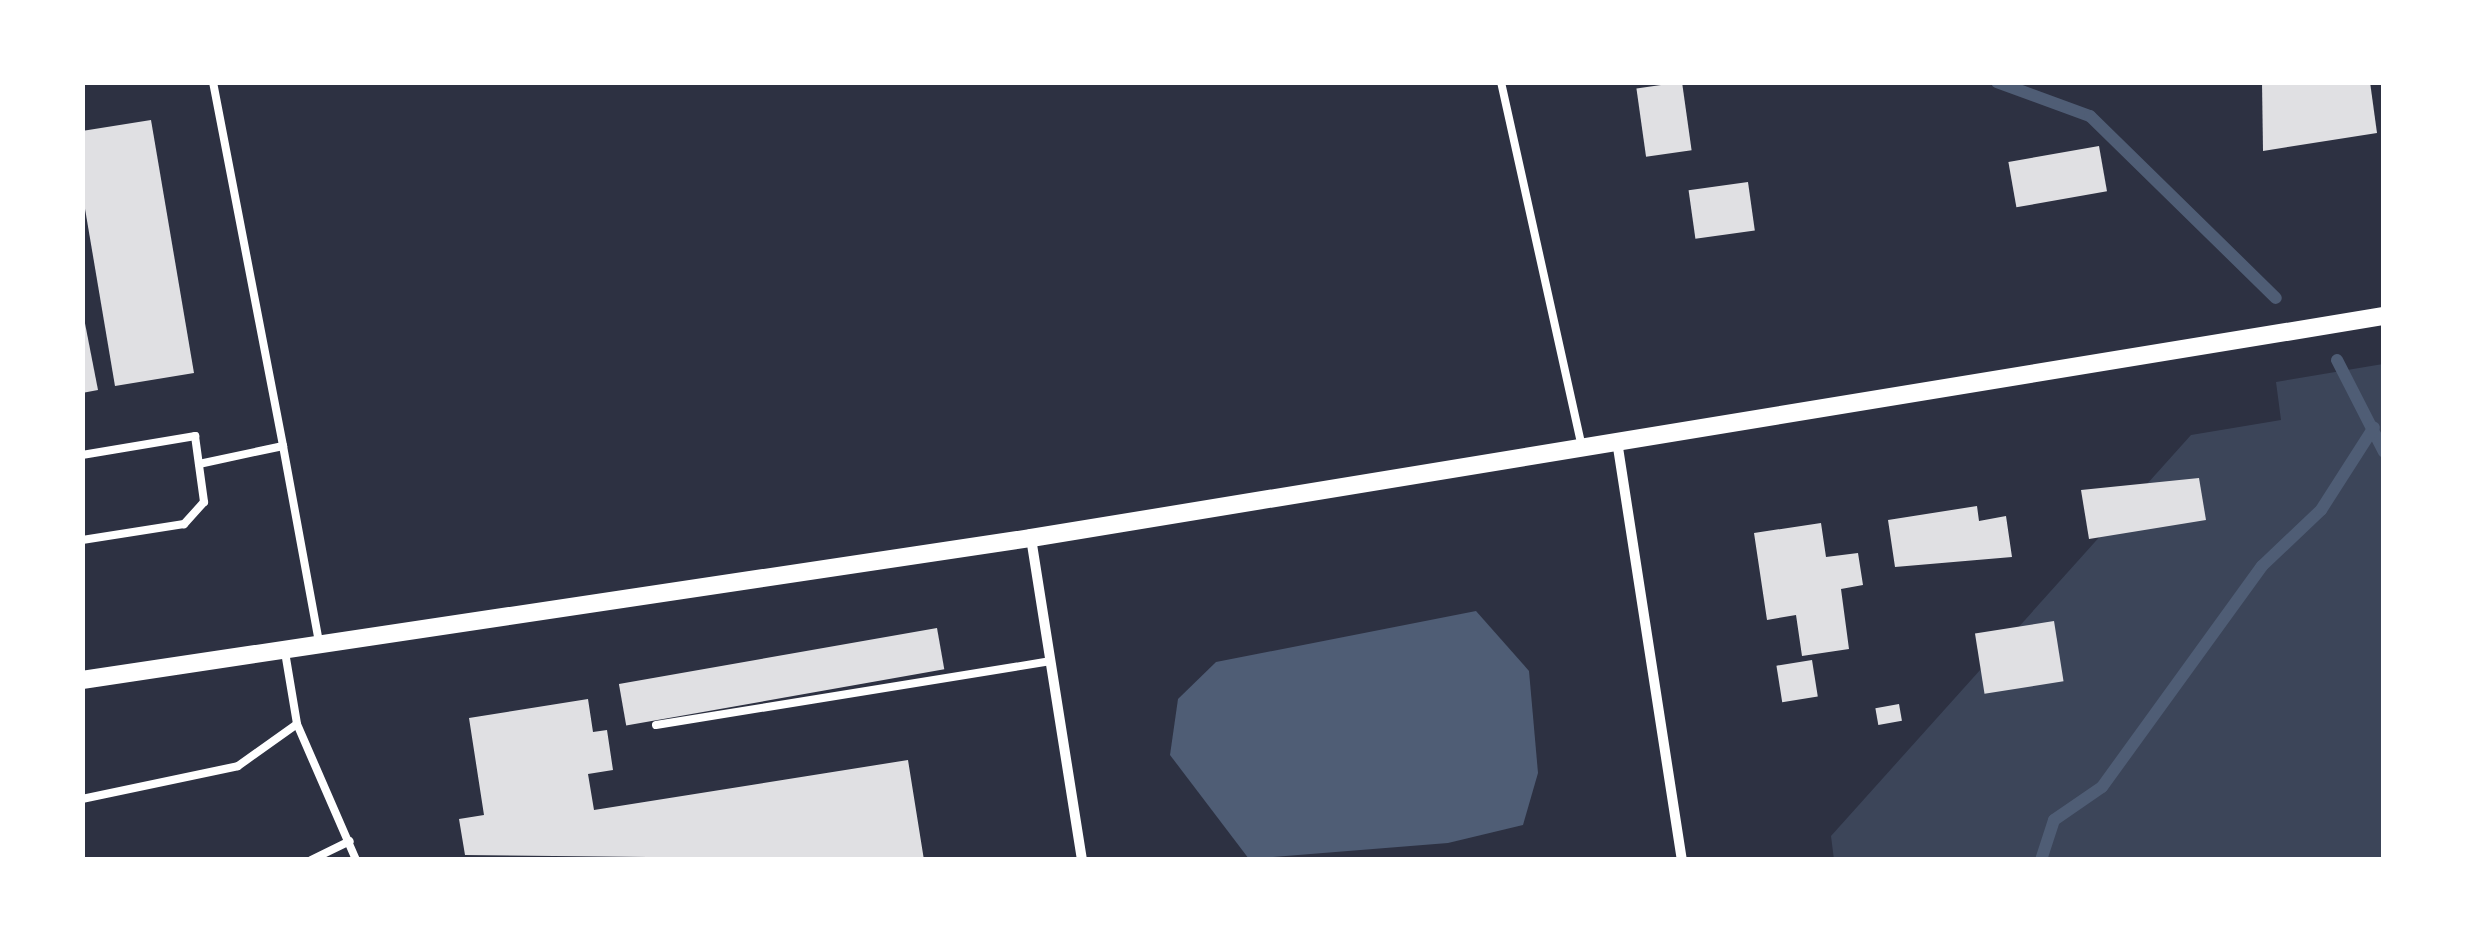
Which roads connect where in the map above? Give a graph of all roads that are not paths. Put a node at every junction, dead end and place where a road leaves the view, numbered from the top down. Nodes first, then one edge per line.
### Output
1 (213, 82) edge
2 (1501, 82) edge
3 (2384, 316) edge
4 (1617, 440) junction
5 (283, 446) junction
6 (1582, 447) junction
7 (82, 455) edge
8 (199, 464) junction
9 (1032, 538) junction
10 (82, 540) edge
11 (319, 643) junction
12 (285, 648) junction
13 (1051, 661) junction
14 (82, 680) edge
15 (297, 724) junction
16 (656, 725) dead end
17 (82, 799) edge
18 (350, 842) junction
19 (310, 860) edge
20 (356, 860) edge
21 (1082, 860) edge
22 (1682, 860) edge

1 - 5 lane
2 - 6 lane
3 - 4 street
4 - 6 street
4 - 22 street
5 - 8 lane
5 - 11 lane
6 - 9 street
7 - 8 lane
8 - 10 lane
9 - 11 street
9 - 13 street
11 - 12 street
12 - 14 street
12 - 15 lane
13 - 16 lane
13 - 21 street
15 - 17 lane
15 - 18 lane
18 - 19 lane
18 - 20 lane

